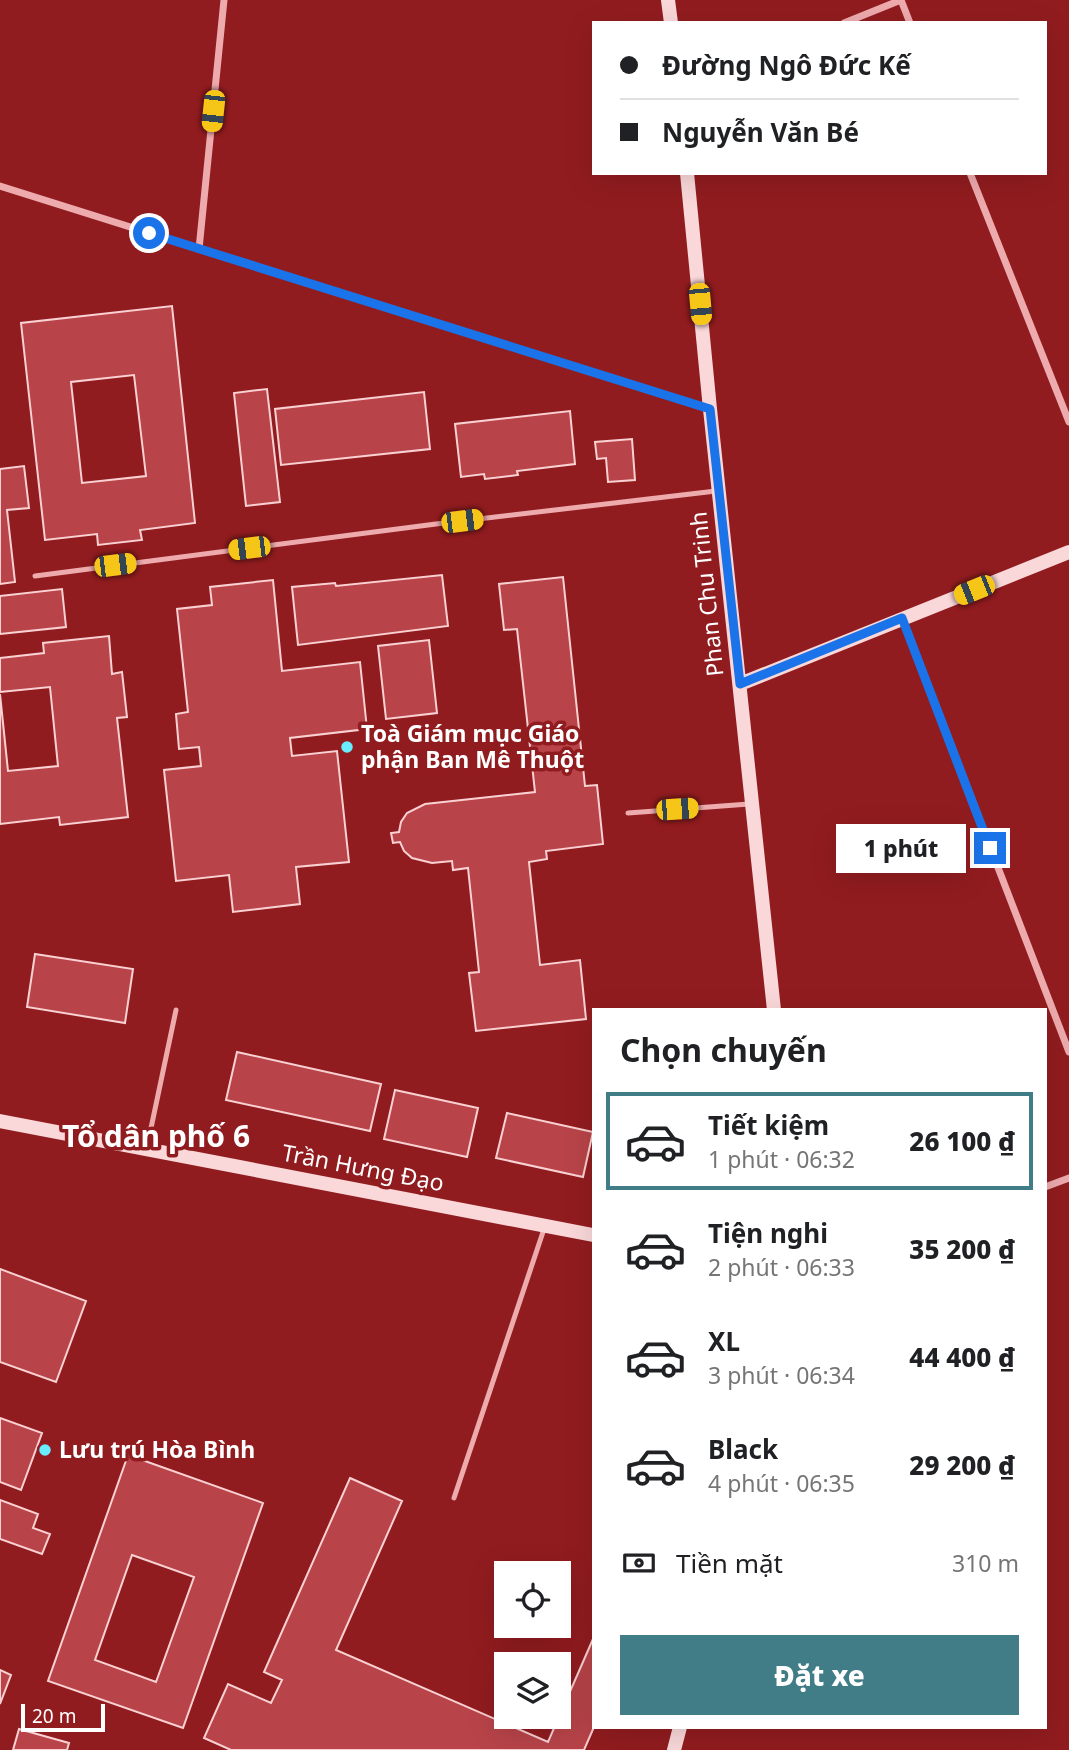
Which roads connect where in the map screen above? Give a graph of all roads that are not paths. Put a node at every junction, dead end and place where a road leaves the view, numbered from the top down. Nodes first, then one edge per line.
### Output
1 (224, 0) edge
2 (668, 0) edge
3 (901, 0) edge
4 (671, 21) edge
5 (849, 21) edge
6 (909, 21) edge
7 (687, 175) edge
8 (971, 175) edge
9 (0, 186) edge
10 (199, 249) junction
11 (710, 409) junction
12 (1069, 422) edge
13 (719, 491) junction
14 (1069, 552) edge
15 (35, 576) dead end
16 (902, 618) junction
17 (740, 684) junction
18 (752, 804) junction
19 (628, 813) dead end
20 (774, 1008) edge
21 (176, 1010) dead end
22 (1069, 1052) edge
23 (0, 1121) edge
24 (146, 1149) junction
25 (1069, 1178) edge
26 (1047, 1186) edge
27 (545, 1226) junction
28 (592, 1235) edge
29 (454, 1498) dead end
30 (679, 1729) edge
31 (674, 1750) edge

1 - 10 street
2 - 4 street
3 - 5 street
3 - 6 street
7 - 11 street, Phan Chu Trinh
8 - 12 street
9 - 10 street
10 - 11 street
11 - 13 street, Phan Chu Trinh
13 - 15 lane
13 - 17 street, Phan Chu Trinh
14 - 16 street
16 - 17 street
16 - 22 street
17 - 18 street, Phan Chu Trinh
18 - 19 lane
18 - 20 street, Phan Chu Trinh
21 - 24 lane
23 - 24 street, Trần Hưng Đạo
24 - 27 street, Trần Hưng Đạo
25 - 26 street
27 - 28 street, Trần Hưng Đạo
27 - 29 lane
30 - 31 street

